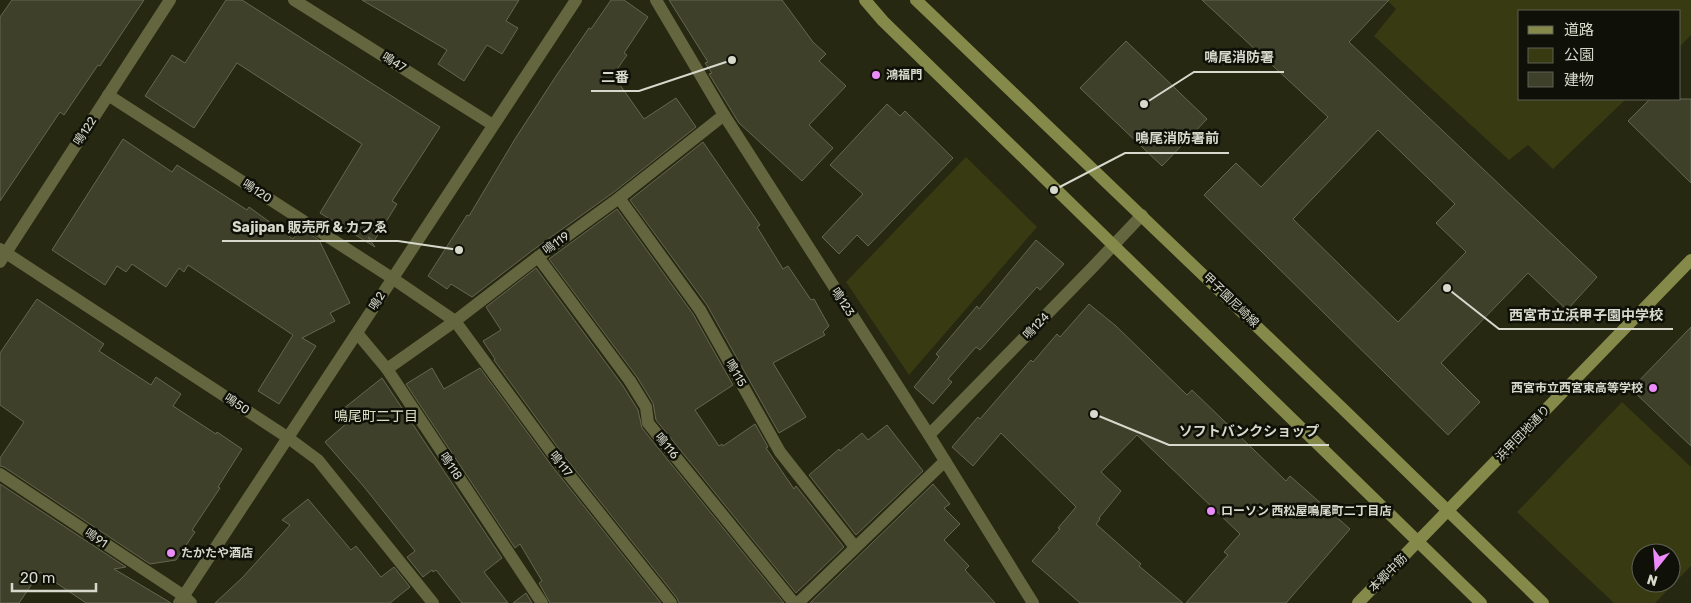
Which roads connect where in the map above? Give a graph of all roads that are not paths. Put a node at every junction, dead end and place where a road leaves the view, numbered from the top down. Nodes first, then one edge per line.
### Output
1 (170, 0) edge
2 (294, 0) edge
3 (656, 0) edge
4 (865, 0) edge
5 (916, 0) edge
6 (571, 2) edge
7 (108, 95) junction
8 (724, 115) junction
9 (493, 125) junction
10 (619, 198) junction
11 (1142, 215) junction
12 (1113, 246) junction
13 (2, 254) edge
14 (538, 257) junction
15 (1691, 260) edge
16 (392, 278) junction
17 (455, 321) junction
18 (357, 333) junction
19 (387, 370) junction
20 (929, 435) junction
21 (287, 437) junction
22 (945, 461) junction
23 (0, 474) edge
24 (1448, 510) junction
25 (1418, 542) junction
26 (855, 547) junction
27 (185, 601) edge
28 (433, 603) edge
29 (542, 603) edge
30 (671, 603) edge
31 (794, 603) edge
32 (798, 603) edge
33 (1033, 603) edge
34 (1358, 603) edge
35 (1481, 603) edge
36 (1543, 603) edge

1 - 7 street, 鳴122
2 - 9 street, 鳴47
3 - 8 street, 鳴123
4 - 12 main road
5 - 11 main road, 甲子園尼崎線
6 - 9 street, 鳴2
7 - 13 street, 鳴122
7 - 16 street, 鳴120
8 - 10 street, 鳴119
8 - 20 street, 鳴123
9 - 16 street, 鳴2
10 - 14 street, 鳴119
10 - 26 street, 鳴115
11 - 12 street, 鳴124
11 - 24 main road, 甲子園尼崎線
12 - 20 street, 鳴124
12 - 25 main road
13 - 21 street, 鳴50
14 - 17 street, 鳴119
14 - 31 street, 鳴116
15 - 24 main road, 浜甲団地通り
16 - 17 street, 鳴120
16 - 18 street, 鳴2
17 - 19 street, 鳴119
17 - 30 street, 鳴117
18 - 19 street, 鳴118
18 - 21 street, 鳴2
19 - 29 street, 鳴118
20 - 22 street, 鳴123
21 - 27 street, 鳴2
21 - 28 street, 鳴50
22 - 26 street
22 - 33 street, 鳴123
23 - 27 street, 鳴91
24 - 25 main road, 浜甲団地通り
24 - 36 main road, 甲子園尼崎線
25 - 34 main road, 本郷中筋
25 - 35 main road
26 - 32 street

